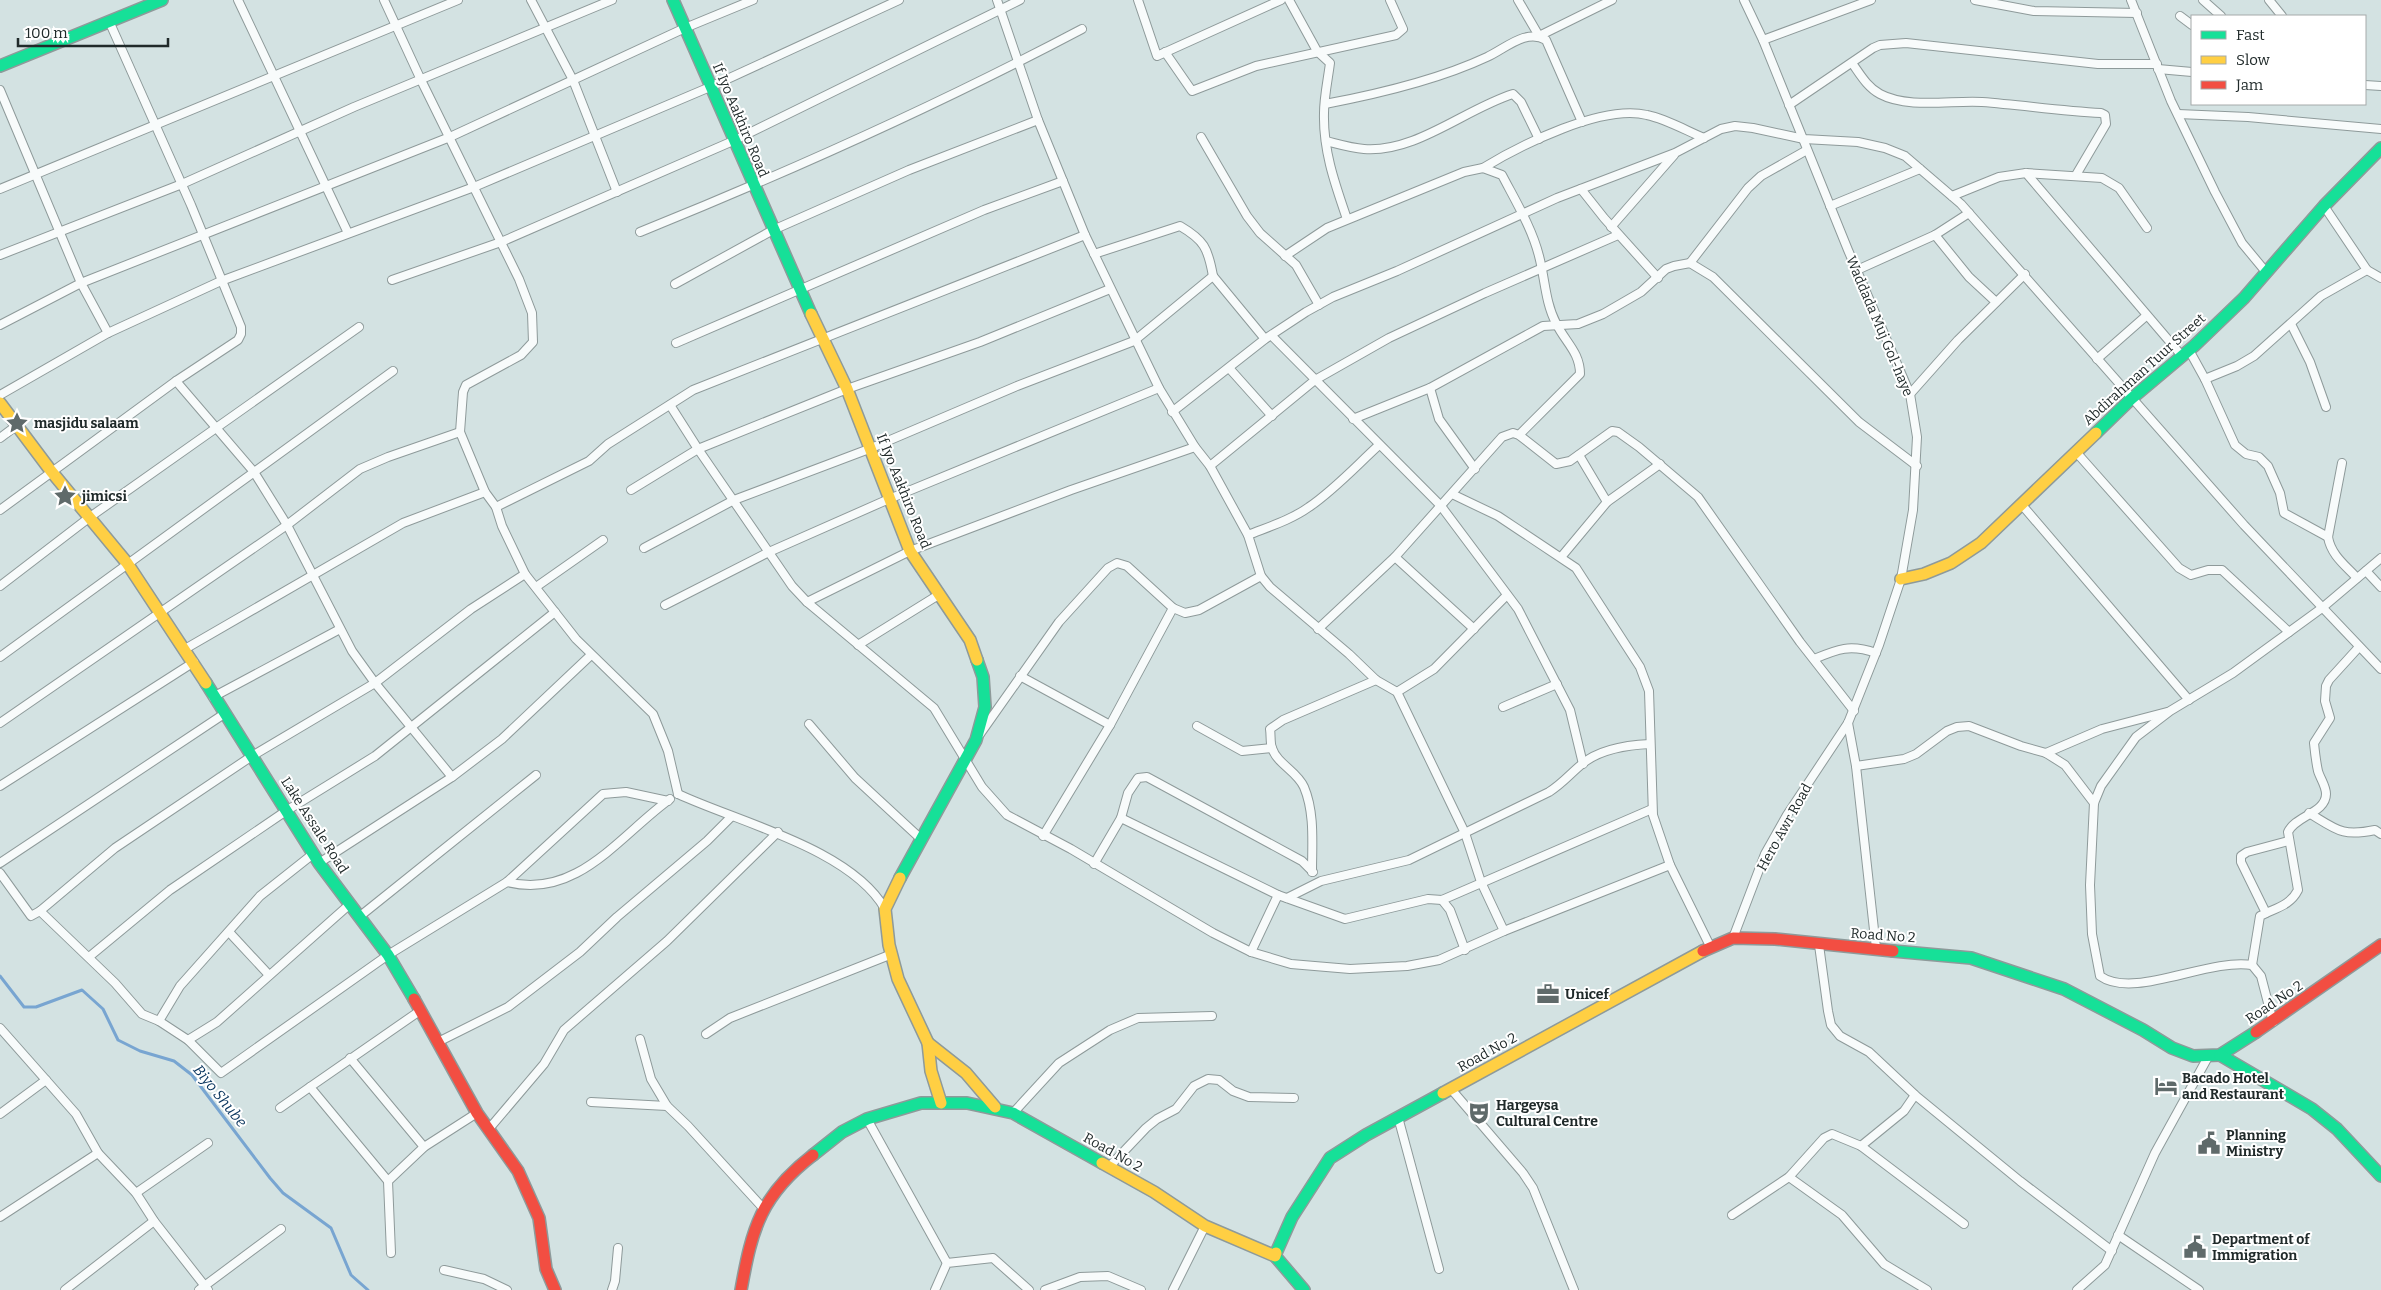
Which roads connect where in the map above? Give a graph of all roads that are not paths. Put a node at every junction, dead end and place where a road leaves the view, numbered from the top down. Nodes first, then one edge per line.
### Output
1 (162, 0) edge
2 (238, 0) edge
3 (384, 0) edge
4 (458, 0) edge
5 (531, 0) edge
6 (612, 0) edge
7 (673, 0) edge
8 (753, 0) edge
9 (898, 0) edge
10 (997, 0) edge
11 (1020, 0) edge
12 (1138, 0) edge
13 (1281, 0) edge
14 (1288, 0) edge
15 (1390, 0) edge
16 (1518, 0) edge
17 (1612, 0) edge
18 (1744, 0) edge
19 (1871, 0) edge
20 (1975, 0) edge
21 (2131, 0) edge
22 (2203, 0) edge
23 (2269, 0) edge
24 (1001, 11) junction
25 (2136, 13) junction
26 (2220, 15) edge
27 (2281, 15) edge
28 (2180, 16) dead end
29 (109, 21) junction
30 (2191, 24) edge
31 (396, 26) junction
32 (544, 28) junction
33 (685, 28) junction
34 (1082, 29) dead end
35 (1539, 36) junction
36 (1762, 40) junction
37 (1318, 51) junction
38 (1165, 52) junction
39 (1018, 62) junction
40 (1852, 63) junction
41 (0, 66) edge
42 (2157, 67) junction
43 (2191, 72) edge
44 (272, 76) junction
45 (421, 80) junction
46 (573, 80) junction
47 (2366, 85) edge
48 (2381, 86) edge
49 (710, 87) junction
50 (0, 90) edge
51 (1324, 104) junction
52 (1789, 105) junction
53 (2178, 114) junction
54 (1038, 120) junction
55 (1582, 122) junction
56 (156, 126) junction
57 (2381, 128) edge
58 (301, 131) junction
59 (595, 135) junction
60 (450, 136) junction
61 (1201, 137) dead end
62 (1704, 138) junction
63 (1539, 139) junction
64 (1804, 139) junction
65 (733, 141) junction
66 (1326, 141) junction
67 (2381, 148) edge
68 (1807, 150) junction
69 (1675, 153) junction
70 (1483, 168) junction
71 (1920, 169) junction
72 (35, 173) junction
73 (2026, 173) junction
74 (2076, 175) junction
75 (1063, 181) junction
76 (182, 184) junction
77 (326, 184) junction
78 (754, 186) junction
79 (474, 187) junction
80 (0, 189) edge
81 (1582, 189) junction
82 (617, 192) junction
83 (1952, 196) junction
84 (1830, 206) junction
85 (2324, 206) junction
86 (1969, 212) junction
87 (1521, 214) junction
88 (1347, 219) junction
89 (1611, 227) junction
90 (2147, 228) dead end
91 (773, 230) junction
92 (59, 231) junction
93 (640, 232) dead end
94 (348, 233) junction
95 (203, 234) junction
96 (1085, 235) junction
97 (1618, 235) junction
98 (1935, 235) junction
99 (501, 242) junction
100 (1094, 254) junction
101 (0, 255) edge
102 (1285, 256) junction
103 (1690, 263) junction
104 (1541, 268) junction
105 (1857, 270) junction
106 (2367, 270) junction
107 (2266, 272) junction
108 (2025, 274) junction
109 (1213, 276) junction
110 (1658, 278) junction
111 (2381, 278) edge
112 (392, 280) dead end
113 (221, 281) junction
114 (81, 283) junction
115 (675, 284) dead end
116 (799, 289) junction
117 (1110, 289) junction
118 (1996, 302) junction
119 (1318, 305) junction
120 (2146, 316) junction
121 (1556, 324) junction
122 (2291, 324) junction
123 (0, 325) edge
124 (359, 327) dead end
125 (108, 333) junction
126 (1268, 338) junction
127 (822, 341) junction
128 (1134, 341) junction
129 (676, 343) dead end
130 (2186, 353) junction
131 (2097, 359) junction
132 (1229, 368) junction
133 (393, 371) dead end
134 (2205, 379) junction
135 (176, 380) junction
136 (1315, 380) junction
137 (1159, 388) junction
138 (1430, 388) junction
139 (847, 389) junction
140 (1910, 394) junction
141 (0, 395) edge
142 (2131, 399) junction
143 (0, 403) edge
144 (670, 405) junction
145 (2326, 407) dead end
146 (1172, 412) junction
147 (1272, 416) junction
148 (1353, 419) junction
149 (16, 426) junction
150 (217, 428) junction
151 (460, 432) junction
152 (1519, 435) junction
153 (0, 438) edge
154 (1379, 445) junction
155 (1195, 447) junction
156 (698, 449) junction
157 (869, 449) junction
158 (2076, 452) junction
159 (1579, 455) junction
160 (2342, 463) dead end
161 (1660, 464) junction
162 (1210, 466) junction
163 (1917, 466) junction
164 (1475, 469) junction
165 (51, 471) junction
166 (254, 472) junction
167 (632, 490) dead end
168 (485, 492) junction
169 (1452, 494) junction
170 (889, 499) junction
171 (734, 500) junction
172 (1607, 502) junction
173 (2022, 505) junction
174 (1441, 506) junction
175 (496, 507) junction
176 (0, 510) edge
177 (90, 517) junction
178 (287, 525) junction
179 (1248, 535) junction
180 (2328, 537) junction
181 (603, 540) dead end
182 (644, 548) dead end
183 (910, 551) junction
184 (769, 552) junction
185 (1562, 556) junction
186 (1395, 557) junction
187 (2381, 558) edge
188 (127, 563) junction
189 (2366, 571) junction
190 (526, 574) junction
191 (312, 576) junction
192 (1261, 576) junction
193 (2357, 578) junction
194 (1901, 579) junction
195 (0, 586) edge
196 (536, 587) junction
197 (2381, 587) edge
198 (940, 594) junction
199 (1507, 595) junction
200 (807, 602) junction
201 (665, 605) dead end
202 (1173, 608) junction
203 (2322, 608) junction
204 (160, 612) junction
205 (555, 612) junction
206 (340, 629) junction
207 (1318, 629) junction
208 (1474, 629) junction
209 (2289, 632) junction
210 (858, 644) junction
211 (2359, 646) junction
212 (185, 649) junction
213 (1876, 653) junction
214 (592, 655) junction
215 (0, 656) edge
216 (1814, 659) junction
217 (194, 662) junction
218 (2381, 669) edge
219 (1020, 676) junction
220 (1376, 680) junction
221 (375, 683) junction
222 (1557, 684) junction
223 (1397, 692) junction
224 (213, 697) junction
225 (2189, 700) junction
226 (1504, 707) dead end
227 (1854, 711) junction
228 (2170, 711) junction
229 (224, 714) junction
230 (0, 722) edge
231 (1848, 723) junction
232 (809, 724) dead end
233 (1110, 725) junction
234 (1197, 726) dead end
235 (412, 729) junction
236 (976, 740) junction
237 (1650, 744) junction
238 (1272, 748) junction
239 (2046, 752) junction
240 (252, 756) junction
241 (965, 760) junction
242 (1583, 764) junction
243 (1856, 766) junction
244 (536, 775) dead end
245 (452, 777) junction
246 (0, 786) edge
247 (678, 794) junction
248 (668, 801) junction
249 (2094, 803) junction
250 (1652, 809) junction
251 (286, 811) junction
252 (2310, 813) junction
253 (731, 817) junction
254 (1121, 818) junction
255 (778, 832) junction
256 (1465, 833) junction
257 (2381, 834) edge
258 (1043, 836) junction
259 (921, 840) junction
260 (2288, 841) junction
261 (316, 858) junction
262 (0, 863) edge
263 (1094, 864) junction
264 (1670, 865) junction
265 (1312, 872) junction
266 (0, 874) edge
267 (1321, 881) junction
268 (507, 882) junction
269 (1481, 882) junction
270 (1278, 895) junction
271 (1287, 898) junction
272 (1442, 900) junction
273 (350, 904) junction
274 (886, 909) junction
275 (40, 911) junction
276 (2266, 913) junction
277 (359, 917) junction
278 (229, 932) junction
279 (1504, 932) junction
280 (1733, 938) junction
281 (1819, 945) junction
282 (2381, 945) edge
283 (1711, 948) junction
284 (1876, 948) junction
285 (1465, 950) junction
286 (1251, 952) junction
287 (892, 954) junction
288 (388, 955) junction
289 (89, 957) junction
290 (2252, 965) junction
291 (268, 975) junction
292 (421, 1010) junction
293 (1212, 1016) dead end
294 (159, 1021) junction
295 (2273, 1022) junction
296 (0, 1028) edge
297 (706, 1034) dead end
298 (188, 1040) junction
299 (640, 1040) dead end
300 (438, 1042) junction
301 (928, 1043) junction
302 (2220, 1055) junction
303 (2208, 1057) junction
304 (350, 1058) junction
305 (46, 1080) junction
306 (310, 1087) junction
307 (1451, 1088) junction
308 (1915, 1096) junction
309 (1294, 1098) dead end
310 (591, 1102) dead end
311 (941, 1103) junction
312 (667, 1106) junction
313 (995, 1107) junction
314 (280, 1108) dead end
315 (476, 1113) junction
316 (1013, 1113) junction
317 (0, 1114) edge
318 (1398, 1117) junction
319 (867, 1118) junction
320 (488, 1130) junction
321 (208, 1143) dead end
322 (1862, 1146) junction
323 (424, 1147) junction
324 (98, 1153) junction
325 (1109, 1167) junction
326 (2381, 1176) edge
327 (1789, 1177) junction
328 (388, 1181) junction
329 (136, 1193) junction
330 (763, 1208) junction
331 (1732, 1215) dead end
332 (0, 1217) edge
333 (154, 1221) junction
334 (1964, 1224) dead end
335 (1205, 1226) junction
336 (281, 1229) dead end
337 (2118, 1235) junction
338 (618, 1248) dead end
339 (2112, 1251) junction
340 (391, 1253) dead end
341 (1275, 1256) junction
342 (948, 1263) junction
343 (1439, 1269) dead end
344 (444, 1270) dead end
345 (204, 1288) edge
346 (65, 1290) edge
347 (507, 1290) edge
348 (555, 1290) edge
349 (612, 1290) edge
350 (741, 1290) edge
351 (934, 1290) edge
352 (1029, 1290) edge
353 (1044, 1290) edge
354 (1141, 1290) edge
355 (1173, 1290) edge
356 (1304, 1290) edge
357 (1574, 1290) edge
358 (1927, 1290) edge
359 (2077, 1290) edge
360 (2199, 1290) edge

1 - 29 street
2 - 44 street
3 - 31 street
4 - 31 street
5 - 32 street
6 - 32 street
7 - 33 street, If Iyo Aakhiro Road
8 - 33 street
9 - 49 street
10 - 24 street
11 - 24 street
12 - 38 street
13 - 38 street
14 - 37 street
15 - 37 street
16 - 35 street
17 - 35 street
18 - 36 street, Waddada Muj Gol-haye
19 - 36 street
20 - 25 street
21 - 25 street
22 - 26 street
23 - 27 street
24 - 39 street
24 - 65 street
25 - 42 street
28 - 30 street
29 - 41 street
29 - 56 street
31 - 44 street
31 - 45 street
32 - 45 street
32 - 46 street
33 - 46 street
33 - 49 street, If Iyo Aakhiro Road
34 - 39 street
35 - 51 street
35 - 55 street
36 - 52 street, Waddada Muj Gol-haye
37 - 38 street
37 - 51 street
39 - 54 street
39 - 78 street
40 - 42 street
40 - 52 street
40 - 74 street
42 - 43 street
42 - 53 street
44 - 56 street
44 - 58 street
45 - 58 street
45 - 60 street
46 - 59 street
46 - 60 street
47 - 48 street
49 - 59 street
49 - 65 street, If Iyo Aakhiro Road
50 - 72 street
51 - 66 street
52 - 64 street, Waddada Muj Gol-haye
53 - 57 street
53 - 107 street
54 - 75 street
54 - 91 street
55 - 62 street
55 - 63 street
56 - 72 street
56 - 76 street
58 - 76 street
58 - 77 street
59 - 79 street
59 - 82 street
60 - 77 street
60 - 79 street
61 - 102 street
62 - 64 street
62 - 69 street
63 - 66 street
63 - 70 street
64 - 68 street, Waddada Muj Gol-haye
64 - 71 street
65 - 78 street, If Iyo Aakhiro Road
65 - 82 street
66 - 88 street
67 - 85 street, Abdirahman Tuur Street
68 - 84 street, Waddada Muj Gol-haye
68 - 103 street
69 - 81 street
69 - 89 street
70 - 87 street
70 - 88 street
71 - 83 street
71 - 84 street
72 - 80 street
72 - 92 street
73 - 74 street
73 - 83 street
73 - 120 street
74 - 90 street
75 - 96 street
75 - 116 street
76 - 92 street
76 - 95 street
77 - 94 street
77 - 95 street
78 - 91 street, If Iyo Aakhiro Road
78 - 93 street
79 - 94 street
79 - 99 street
81 - 87 street
81 - 89 street
82 - 99 street
83 - 86 street
84 - 105 street, Waddada Muj Gol-haye
85 - 106 street
85 - 107 street, Abdirahman Tuur Street
86 - 98 street
86 - 108 street
87 - 104 street
87 - 119 street
88 - 102 street
89 - 97 street
91 - 115 street
91 - 116 street, If Iyo Aakhiro Road
92 - 101 street
92 - 114 street
94 - 113 street
95 - 113 street
95 - 114 street
96 - 100 street
96 - 127 street
97 - 104 street
97 - 110 street
98 - 105 street
98 - 118 street
99 - 112 street
99 - 151 street
100 - 109 street
100 - 117 street
102 - 119 street
103 - 110 street
103 - 163 street
104 - 121 street
104 - 136 street
105 - 140 street, Waddada Muj Gol-haye
106 - 111 street
106 - 122 street
107 - 130 street, Abdirahman Tuur Street
108 - 118 street
108 - 131 street
109 - 126 street
109 - 128 street
110 - 121 street
113 - 125 street
113 - 135 street
114 - 123 street
114 - 125 street
116 - 127 street, If Iyo Aakhiro Road
116 - 129 street
117 - 128 street
117 - 139 street
118 - 140 street
119 - 126 street
120 - 130 street
120 - 131 street
121 - 138 street
121 - 152 street
122 - 134 street
122 - 145 street
124 - 150 street
125 - 141 street
126 - 132 street
126 - 136 street
127 - 139 street, If Iyo Aakhiro Road
127 - 144 street
128 - 137 street
128 - 157 street
130 - 134 street
130 - 142 street, Abdirahman Tuur Street
131 - 142 street
132 - 146 street
132 - 147 street
133 - 166 street
134 - 180 street
135 - 150 street
135 - 165 street
136 - 147 street
136 - 148 street
137 - 146 street
137 - 170 street
138 - 148 street
138 - 164 street
139 - 156 street
139 - 157 street, If Iyo Aakhiro Road
140 - 163 street, Waddada Muj Gol-haye
142 - 158 street, Abdirahman Tuur Street
142 - 203 street
143 - 149 street, Lake Assale Road
144 - 156 street
144 - 175 street
146 - 155 street
147 - 162 street
148 - 154 street
149 - 153 street
149 - 165 street, Lake Assale Road
150 - 166 street
150 - 177 street
151 - 168 street
151 - 178 street
152 - 159 street
152 - 164 street
154 - 174 street
154 - 179 street
155 - 162 street
155 - 183 street
156 - 167 street
156 - 171 street
157 - 170 street, If Iyo Aakhiro Road
157 - 171 street
158 - 173 street, Abdirahman Tuur Street
158 - 209 street
159 - 161 street
159 - 172 street
160 - 180 street
161 - 172 street
161 - 216 street
162 - 179 street
163 - 194 street, Waddada Muj Gol-haye
164 - 169 street
165 - 176 street
165 - 177 street, Lake Assale Road
166 - 178 street
166 - 188 street
168 - 175 street
168 - 191 street
169 - 174 street
169 - 185 street
170 - 183 street, If Iyo Aakhiro Road
170 - 184 street
171 - 182 street
171 - 184 street
172 - 185 street
173 - 194 street, Abdirahman Tuur Street
173 - 225 street
174 - 186 street
174 - 199 street
175 - 190 street
177 - 188 street, Lake Assale Road
177 - 195 street
178 - 191 street
178 - 204 street
179 - 192 street
180 - 193 street
181 - 196 street
183 - 198 street, If Iyo Aakhiro Road
183 - 200 street
184 - 200 street
184 - 201 street
185 - 237 street
186 - 207 street
186 - 208 street
187 - 189 street
188 - 204 street, Lake Assale Road
188 - 215 street
189 - 193 street
189 - 197 street
190 - 196 street
190 - 221 street
191 - 206 street
191 - 212 street
192 - 202 street
192 - 207 street
193 - 203 street
194 - 213 street, Waddada Muj Gol-haye
196 - 205 street
198 - 210 street
198 - 236 street, If Iyo Aakhiro Road
199 - 208 street
199 - 222 street
200 - 210 street
202 - 219 street
202 - 233 street
203 - 209 street
203 - 211 street
204 - 212 street, Lake Assale Road
204 - 230 street
205 - 214 street
205 - 235 street
206 - 221 street
206 - 224 street
207 - 220 street
208 - 223 street
209 - 225 street
210 - 241 street
211 - 218 street
211 - 252 street
212 - 217 street, Lake Assale Road
213 - 216 street
213 - 227 street, Waddada Muj Gol-haye
214 - 245 street
214 - 247 street
216 - 227 street
217 - 224 street, Lake Assale Road
217 - 246 street
219 - 233 street
219 - 236 street
220 - 223 street
220 - 238 street
221 - 235 street
221 - 240 street
222 - 226 street
222 - 242 street
223 - 256 street
224 - 229 street, Lake Assale Road
225 - 228 street
227 - 231 street, Waddada Muj Gol-haye
228 - 239 street
228 - 249 street
229 - 240 street, Lake Assale Road
229 - 262 street
231 - 243 street
231 - 280 street, Hero Awr Road
232 - 259 street
233 - 258 street
234 - 238 street
235 - 245 street
235 - 251 street
236 - 241 street, If Iyo Aakhiro Road
237 - 242 street
237 - 250 street
238 - 265 street
239 - 243 street
239 - 249 street
240 - 251 street, Lake Assale Road
240 - 275 street
241 - 258 street
241 - 259 street, If Iyo Aakhiro Road
242 - 256 street
243 - 284 street
244 - 277 street
245 - 261 street
247 - 248 street
247 - 253 street
248 - 268 street
248 - 268 street
249 - 290 street
250 - 264 street
250 - 269 street
251 - 261 street, Lake Assale Road
251 - 289 street
252 - 257 street
252 - 260 street
253 - 255 street
253 - 300 street
254 - 263 street
254 - 265 street
254 - 270 street
255 - 274 street
255 - 320 street
256 - 267 street
256 - 269 street
258 - 263 street
259 - 274 street, If Iyo Aakhiro Road
260 - 276 street
260 - 276 street
261 - 273 street, Lake Assale Road
261 - 278 street
263 - 286 street
264 - 279 street
264 - 283 street
265 - 267 street
266 - 275 street
267 - 271 street
268 - 288 street
269 - 272 street
269 - 279 street
270 - 271 street
270 - 286 street
271 - 272 street
272 - 285 street
273 - 277 street, Lake Assale Road
273 - 291 street
274 - 287 street
275 - 289 street
276 - 290 street
277 - 288 street, Lake Assale Road
278 - 291 street
278 - 294 street
279 - 285 street
280 - 281 street, Road No 2
280 - 283 street, Road No 2
281 - 284 street, Road No 2
281 - 308 street
282 - 295 street, Road No 2
283 - 307 street, Road No 2
284 - 303 street, Road No 2
285 - 286 street
287 - 297 street
287 - 301 street
288 - 292 street, Lake Assale Road
288 - 298 street
289 - 294 street
290 - 295 street
291 - 298 street
292 - 300 street, Lake Assale Road
292 - 304 street
293 - 316 street
294 - 298 street
295 - 302 street, Road No 2
296 - 305 street
299 - 312 street
300 - 315 street, Lake Assale Road
301 - 311 street
301 - 313 street
302 - 303 street, Road No 2
302 - 326 street
303 - 337 street
304 - 306 street
304 - 323 street
305 - 317 street
305 - 324 street
306 - 314 street
306 - 328 street
307 - 318 street, Road No 2
307 - 357 street
308 - 322 street
308 - 339 street
309 - 325 street
310 - 312 street
311 - 313 street, Road No 2
311 - 319 street, Road No 2
312 - 330 street
313 - 316 street, Road No 2
315 - 320 street, Lake Assale Road
315 - 323 street
316 - 325 street, Road No 2
318 - 341 street, Road No 2
318 - 343 street
319 - 330 street, Road No 2
319 - 342 street
320 - 348 street, Lake Assale Road
321 - 329 street
322 - 327 street
322 - 334 street
323 - 328 street
324 - 329 street
324 - 332 street
325 - 335 street, Road No 2
327 - 331 street
327 - 358 street
328 - 340 street
329 - 333 street
330 - 350 street, Road No 2
333 - 345 street
333 - 346 street
335 - 341 street, Road No 2
335 - 355 street
336 - 345 street
337 - 339 street
337 - 360 street
338 - 349 street
339 - 359 street
341 - 356 street
342 - 351 street
342 - 352 street
344 - 347 street
353 - 354 street

